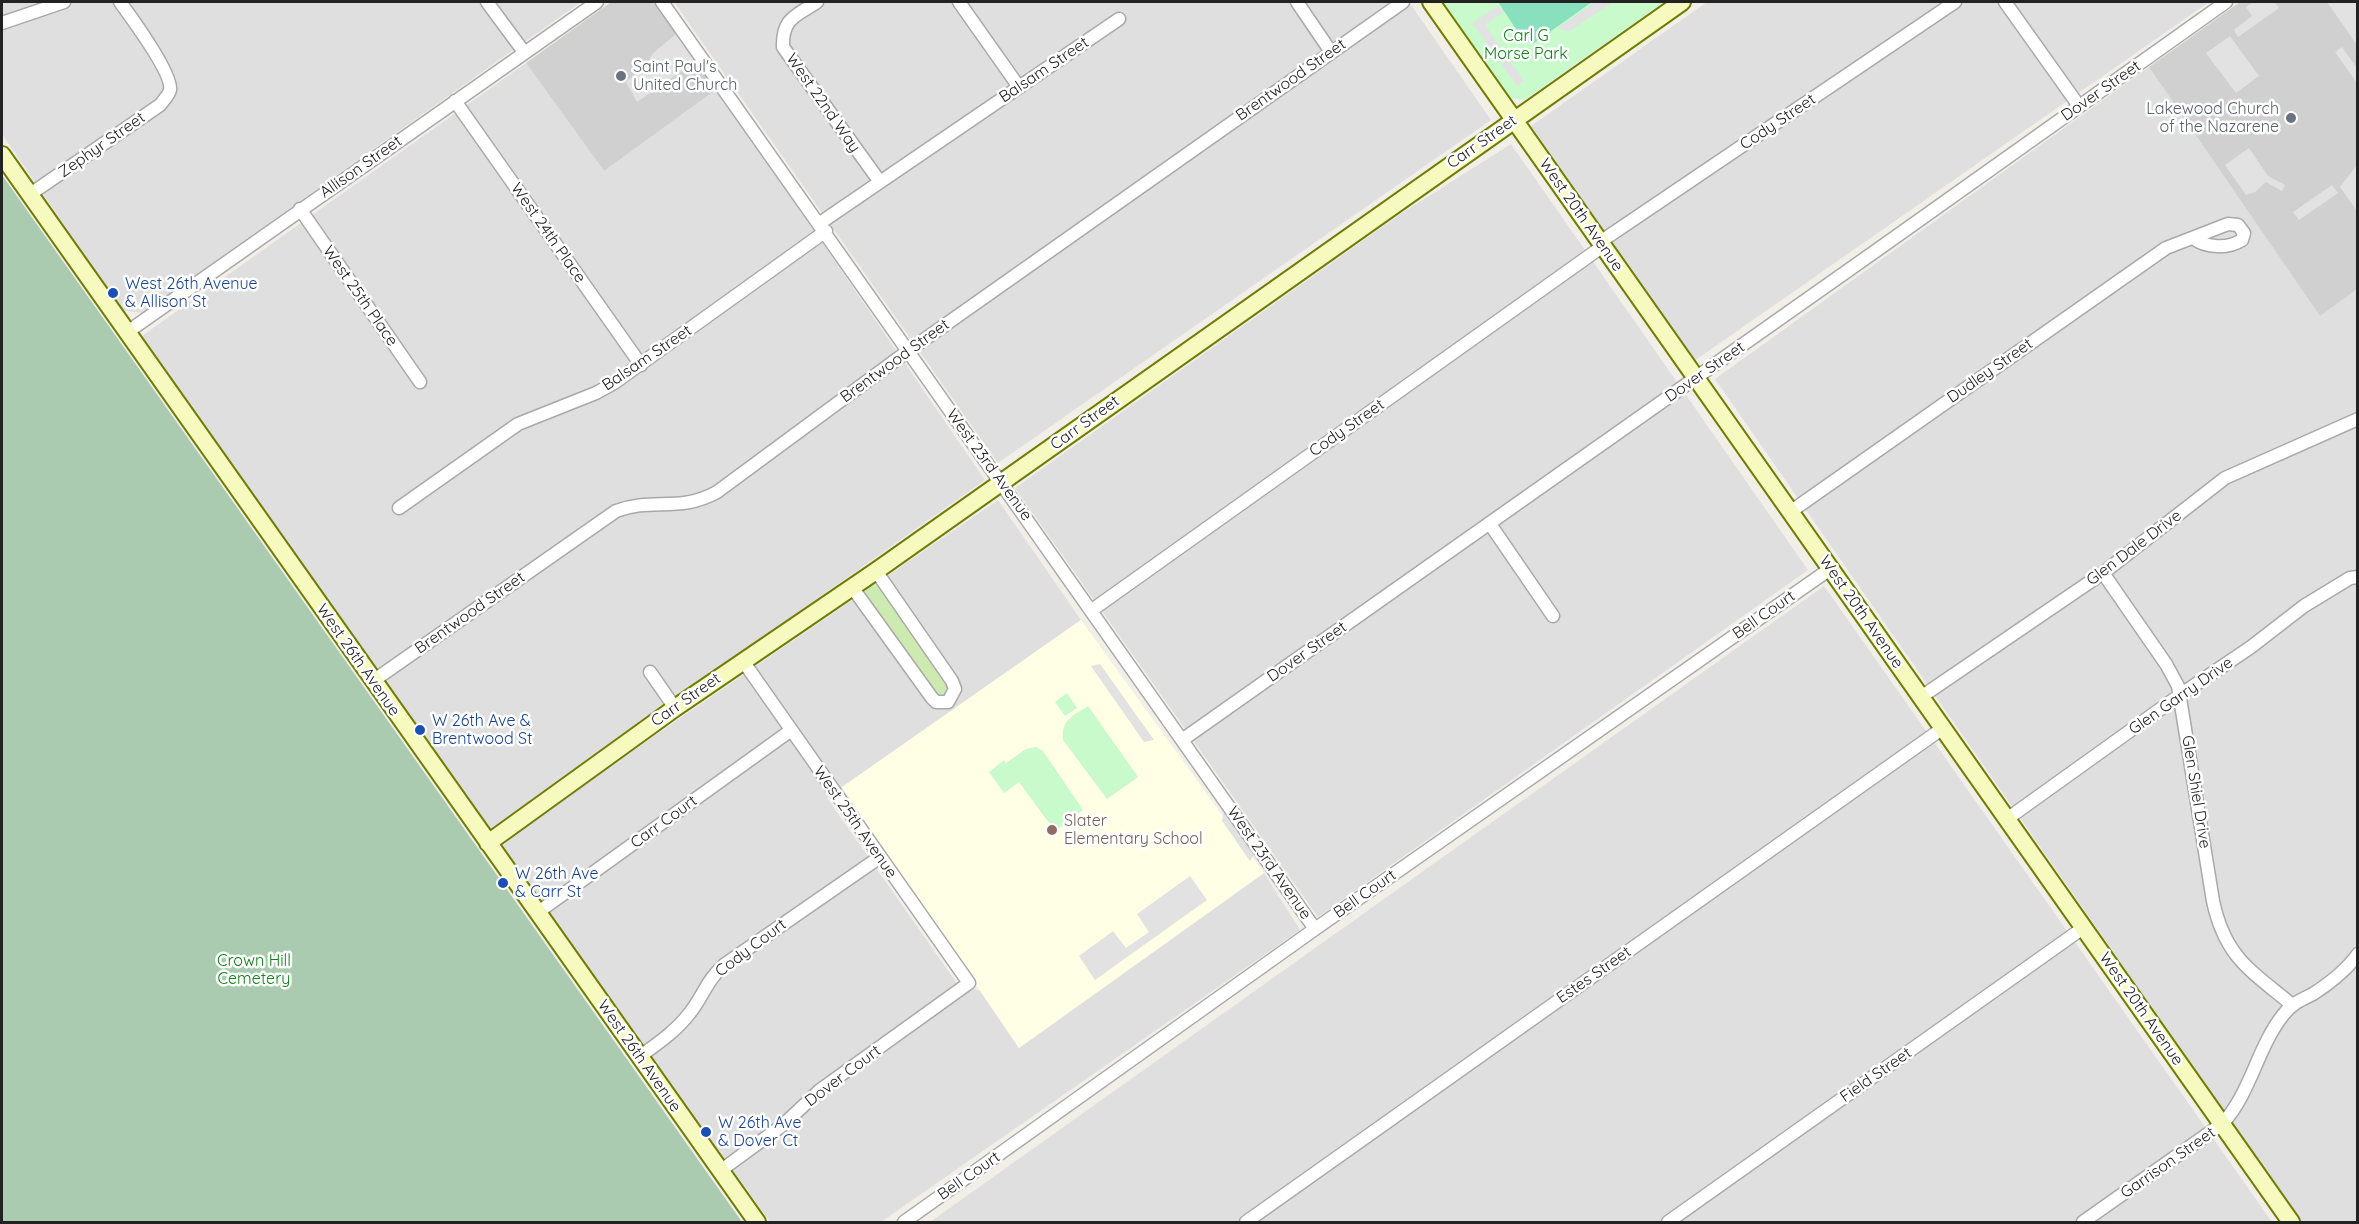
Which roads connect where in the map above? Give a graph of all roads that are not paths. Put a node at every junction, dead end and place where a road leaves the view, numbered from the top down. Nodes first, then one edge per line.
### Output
1 (64, 2) edge
2 (120, 2) edge
3 (487, 2) edge
4 (597, 2) edge
5 (662, 2) edge
6 (817, 2) edge
7 (959, 2) edge
8 (1298, 2) edge
9 (1403, 2) edge
10 (1431, 2) edge
11 (1682, 2) edge
12 (1955, 2) edge
13 (2005, 2) edge
14 (2226, 2) edge
15 (1119, 19) dead end
16 (2, 23) edge
17 (524, 52) junction
18 (1331, 52) junction
19 (1019, 87) junction
20 (455, 101) junction
21 (2079, 106) junction
22 (1514, 120) junction
23 (2, 155) edge
24 (880, 182) junction
25 (29, 195) junction
26 (300, 210) junction
27 (823, 227) junction
28 (2193, 238) dead end
29 (1601, 244) junction
30 (126, 333) junction
31 (908, 351) junction
32 (641, 365) junction
33 (1696, 378) junction
34 (420, 382) dead end
35 (2358, 418) edge
36 (1002, 482) junction
37 (399, 508) dead end
38 (1790, 512) junction
39 (1490, 524) junction
40 (1830, 569) junction
41 (876, 571) junction
42 (2103, 573) junction
43 (2358, 577) edge
44 (852, 587) junction
45 (1092, 610) junction
46 (1553, 616) dead end
47 (743, 661) junction
48 (650, 672) dead end
49 (373, 681) junction
50 (2180, 695) junction
51 (1922, 697) junction
52 (675, 708) junction
53 (1943, 728) junction
54 (790, 731) junction
55 (1182, 740) junction
56 (2007, 819) junction
57 (488, 843) junction
58 (880, 857) junction
59 (537, 913) junction
60 (2083, 928) junction
61 (1316, 929) junction
62 (2358, 954) edge
63 (969, 983) joint
64 (2291, 1004) junction
65 (639, 1057) junction
66 (2222, 1124) junction
67 (720, 1171) junction
68 (757, 1222) edge
69 (904, 1222) edge
70 (1246, 1222) edge
71 (1668, 1222) edge
72 (2084, 1222) edge
73 (2291, 1222) edge

1 - 16 street
2 - 25 street, Zephyr Street
3 - 17 street
4 - 17 street, Allison Street
5 - 27 street, West 23rd Avenue
6 - 24 street, West 22nd Way
7 - 19 street
8 - 18 street
9 - 18 street, Brentwood Street
10 - 22 street, West 20th Avenue
11 - 22 street, Carr Street
12 - 29 street, Cody Street
13 - 21 street
14 - 21 street, Dover Street
15 - 19 street, Balsam Street
17 - 20 street, Allison Street
18 - 31 street, Brentwood Street
19 - 24 street, Balsam Street
20 - 26 street, Allison Street
20 - 32 street, West 24th Place
21 - 33 street, Dover Street
22 - 29 street, West 20th Avenue
22 - 36 street, Carr Street
23 - 25 street, West 26th Avenue
24 - 27 street, Balsam Street
25 - 30 street, West 26th Avenue
26 - 30 street, Allison Street
26 - 34 street, West 25th Place
27 - 31 street, West 23rd Avenue
27 - 32 street, Balsam Street
28 - 38 street, Dudley Street
29 - 33 street, West 20th Avenue
29 - 45 street, Cody Street
30 - 49 street, West 26th Avenue
31 - 36 street, West 23rd Avenue
31 - 49 street, Brentwood Street
32 - 37 street, Balsam Street
33 - 38 street, West 20th Avenue
33 - 39 street, Dover Street
35 - 42 street, Glen Dale Drive
36 - 41 street, Carr Street
36 - 45 street, West 23rd Avenue
38 - 40 street, West 20th Avenue
39 - 46 street
39 - 55 street, Dover Street
40 - 51 street, West 20th Avenue
40 - 61 street, Bell Court
41 - 44 street, Carr Street
41 - 44 street
42 - 50 street, Glen Shiel Drive
42 - 51 street, Glen Dale Drive
43 - 50 street, Glen Garry Drive
44 - 47 street, Carr Street
45 - 55 street, West 23rd Avenue
47 - 52 street, Carr Street
47 - 54 street, West 25th Avenue
48 - 52 street
49 - 57 street, West 26th Avenue
50 - 56 street, Glen Garry Drive
50 - 64 street, Glen Shiel Drive
51 - 53 street, West 20th Avenue
52 - 57 street, Carr Street
53 - 56 street, West 20th Avenue
53 - 70 street, Estes Street
54 - 58 street, West 25th Avenue
54 - 59 street, Carr Court
55 - 61 street, West 23rd Avenue
56 - 60 street, West 20th Avenue
57 - 59 street, West 26th Avenue
58 - 63 street, West 25th Avenue
58 - 65 street, Cody Court
59 - 65 street, West 26th Avenue
60 - 66 street, West 20th Avenue
60 - 71 street, Field Street
61 - 69 street, Bell Court
62 - 64 street
63 - 67 street, Dover Court
64 - 66 street, Garrison Street
65 - 67 street, West 26th Avenue
66 - 72 street, Garrison Street
66 - 73 street, West 20th Avenue
67 - 68 street, West 26th Avenue

